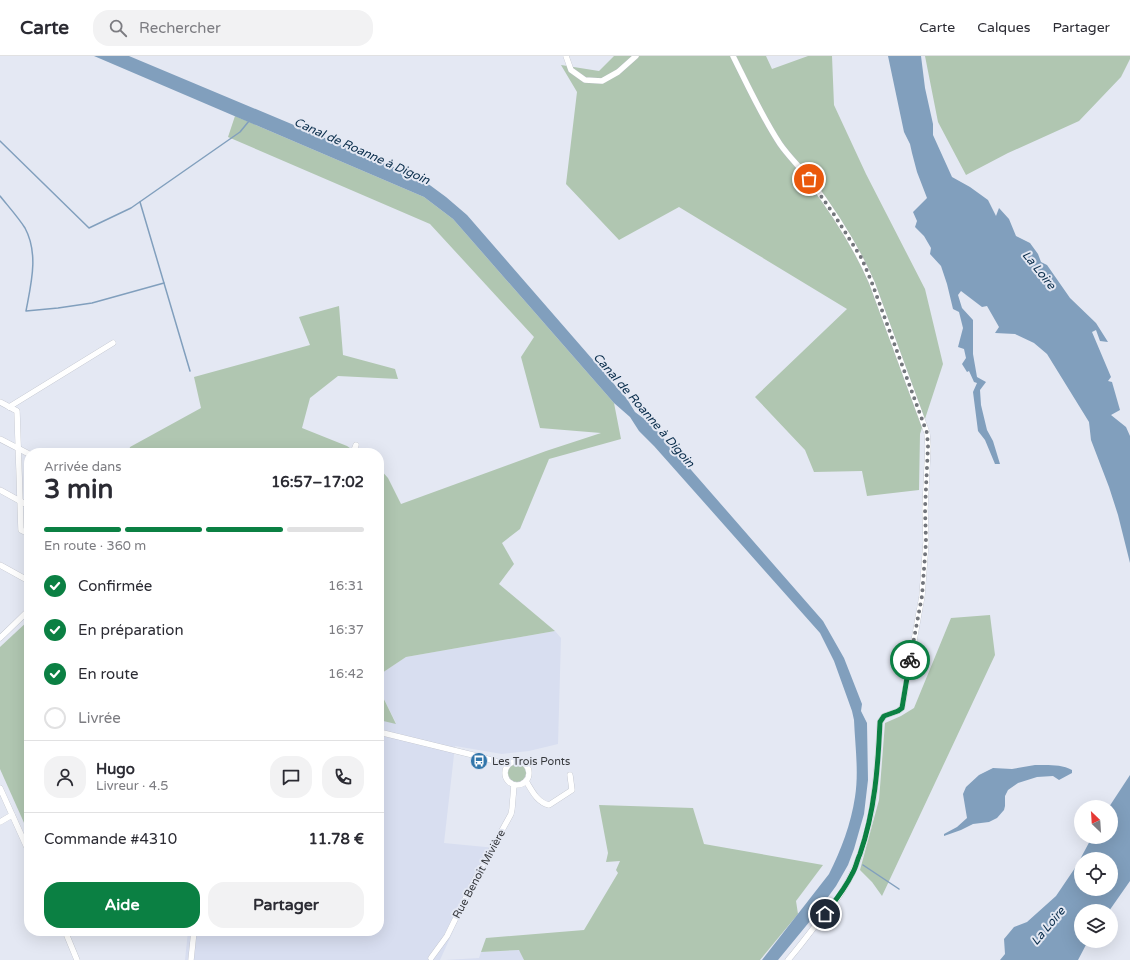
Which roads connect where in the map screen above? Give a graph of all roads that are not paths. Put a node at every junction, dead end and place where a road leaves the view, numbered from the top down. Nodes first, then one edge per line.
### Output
1 (566, 56) edge
2 (636, 56) edge
3 (733, 56) edge
4 (113, 343) dead end
5 (0, 402) edge
6 (9, 407) junction
7 (0, 439) edge
8 (356, 445) dead end
9 (355, 448) edge
10 (18, 449) junction
11 (24, 452) edge
12 (0, 490) edge
13 (20, 501) junction
14 (24, 503) edge
15 (24, 532) edge
16 (0, 565) edge
17 (24, 578) edge
18 (24, 615) edge
19 (0, 638) edge
20 (384, 733) edge
21 (508, 765) junction
22 (570, 775) dead end
23 (526, 781) junction
24 (514, 785) junction
25 (0, 788) edge
26 (12, 815) junction
27 (0, 822) edge
28 (24, 841) edge
29 (67, 936) edge
30 (193, 936) edge
31 (430, 958) dead end
32 (77, 960) edge
33 (191, 960) edge
34 (788, 960) edge

1 - 2 street
3 - 34 street
4 - 6 street
5 - 6 street
6 - 10 street
7 - 10 street
8 - 9 street
10 - 11 street
10 - 13 street
12 - 13 street
13 - 14 street
13 - 15 street
16 - 17 street
18 - 19 street
20 - 21 street
21 - 23 street
21 - 24 street
22 - 23 street
23 - 24 street
24 - 31 street, Rue Benoit Mivière
25 - 26 street
26 - 27 street
26 - 28 street
29 - 32 street
30 - 33 street

